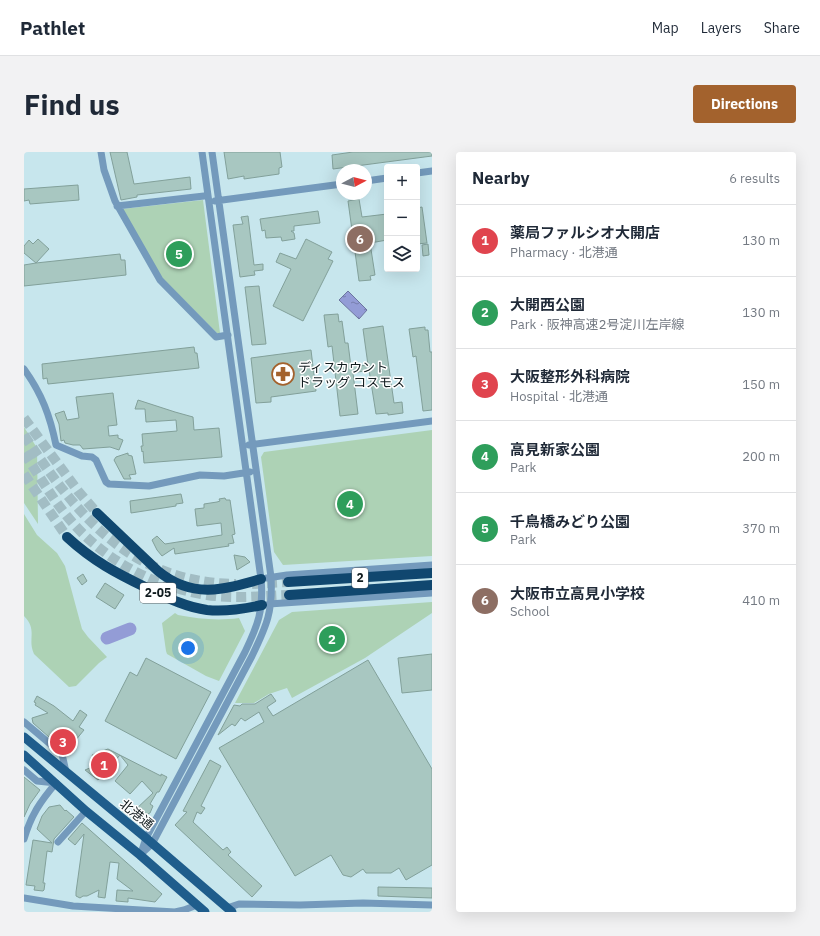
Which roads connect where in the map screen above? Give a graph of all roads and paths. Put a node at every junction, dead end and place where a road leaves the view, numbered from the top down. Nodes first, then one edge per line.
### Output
1 (101, 152) edge
2 (202, 152) edge
3 (212, 152) edge
4 (432, 171) edge
5 (420, 173) edge
6 (384, 178) edge
7 (372, 180) edge
8 (336, 185) edge
9 (204, 196) dead end
10 (219, 201) junction
11 (209, 202) junction
12 (117, 206) junction
13 (228, 335) junction
14 (24, 369) edge
15 (432, 421) edge
16 (253, 445) junction
17 (243, 446) junction
18 (256, 472) junction
19 (246, 473) junction
20 (97, 513) tunnel mouth
21 (68, 537) tunnel mouth
22 (432, 565) edge
23 (432, 573) edge
24 (266, 578) junction
25 (288, 582) tunnel mouth
26 (432, 585) edge
27 (432, 593) edge
28 (289, 595) tunnel mouth
29 (267, 604) junction
30 (24, 722) edge
31 (24, 737) edge
32 (24, 755) edge
33 (24, 770) edge
34 (66, 773) junction
35 (56, 783) junction
36 (86, 810) junction
37 (24, 839) edge
38 (149, 841) junction
39 (58, 842) dead end
40 (140, 855) junction
41 (24, 898) edge
42 (197, 905) junction
43 (432, 905) edge
44 (73, 909) edge
45 (118, 910) edge
46 (229, 910) edge
47 (205, 912) edge

1 - 12 street
2 - 11 street
3 - 10 street
4 - 5 street
6 - 7 street
8 - 10 street
9 - 12 street
10 - 11 street
10 - 16 street
11 - 13 street
12 - 13 street
13 - 17 street
14 - 19 street
15 - 16 street
16 - 17 street
16 - 18 street
17 - 19 street
18 - 19 street
18 - 24 street
19 - 24 street
20 - 24 highway
21 - 29 highway, 2-05
22 - 24 street
23 - 25 highway, 2
24 - 29 street
26 - 28 highway, 2
27 - 29 street
29 - 38 street
30 - 34 street
31 - 34 main road, 北港通
32 - 35 main road
33 - 35 street
34 - 38 main road, 北港通
35 - 36 main road
35 - 37 street
36 - 39 street
36 - 40 main road
38 - 40 street
38 - 46 main road, 北港通
40 - 42 main road
41 - 44 street
42 - 45 street
42 - 47 main road
43 - 46 street
44 - 45 street

